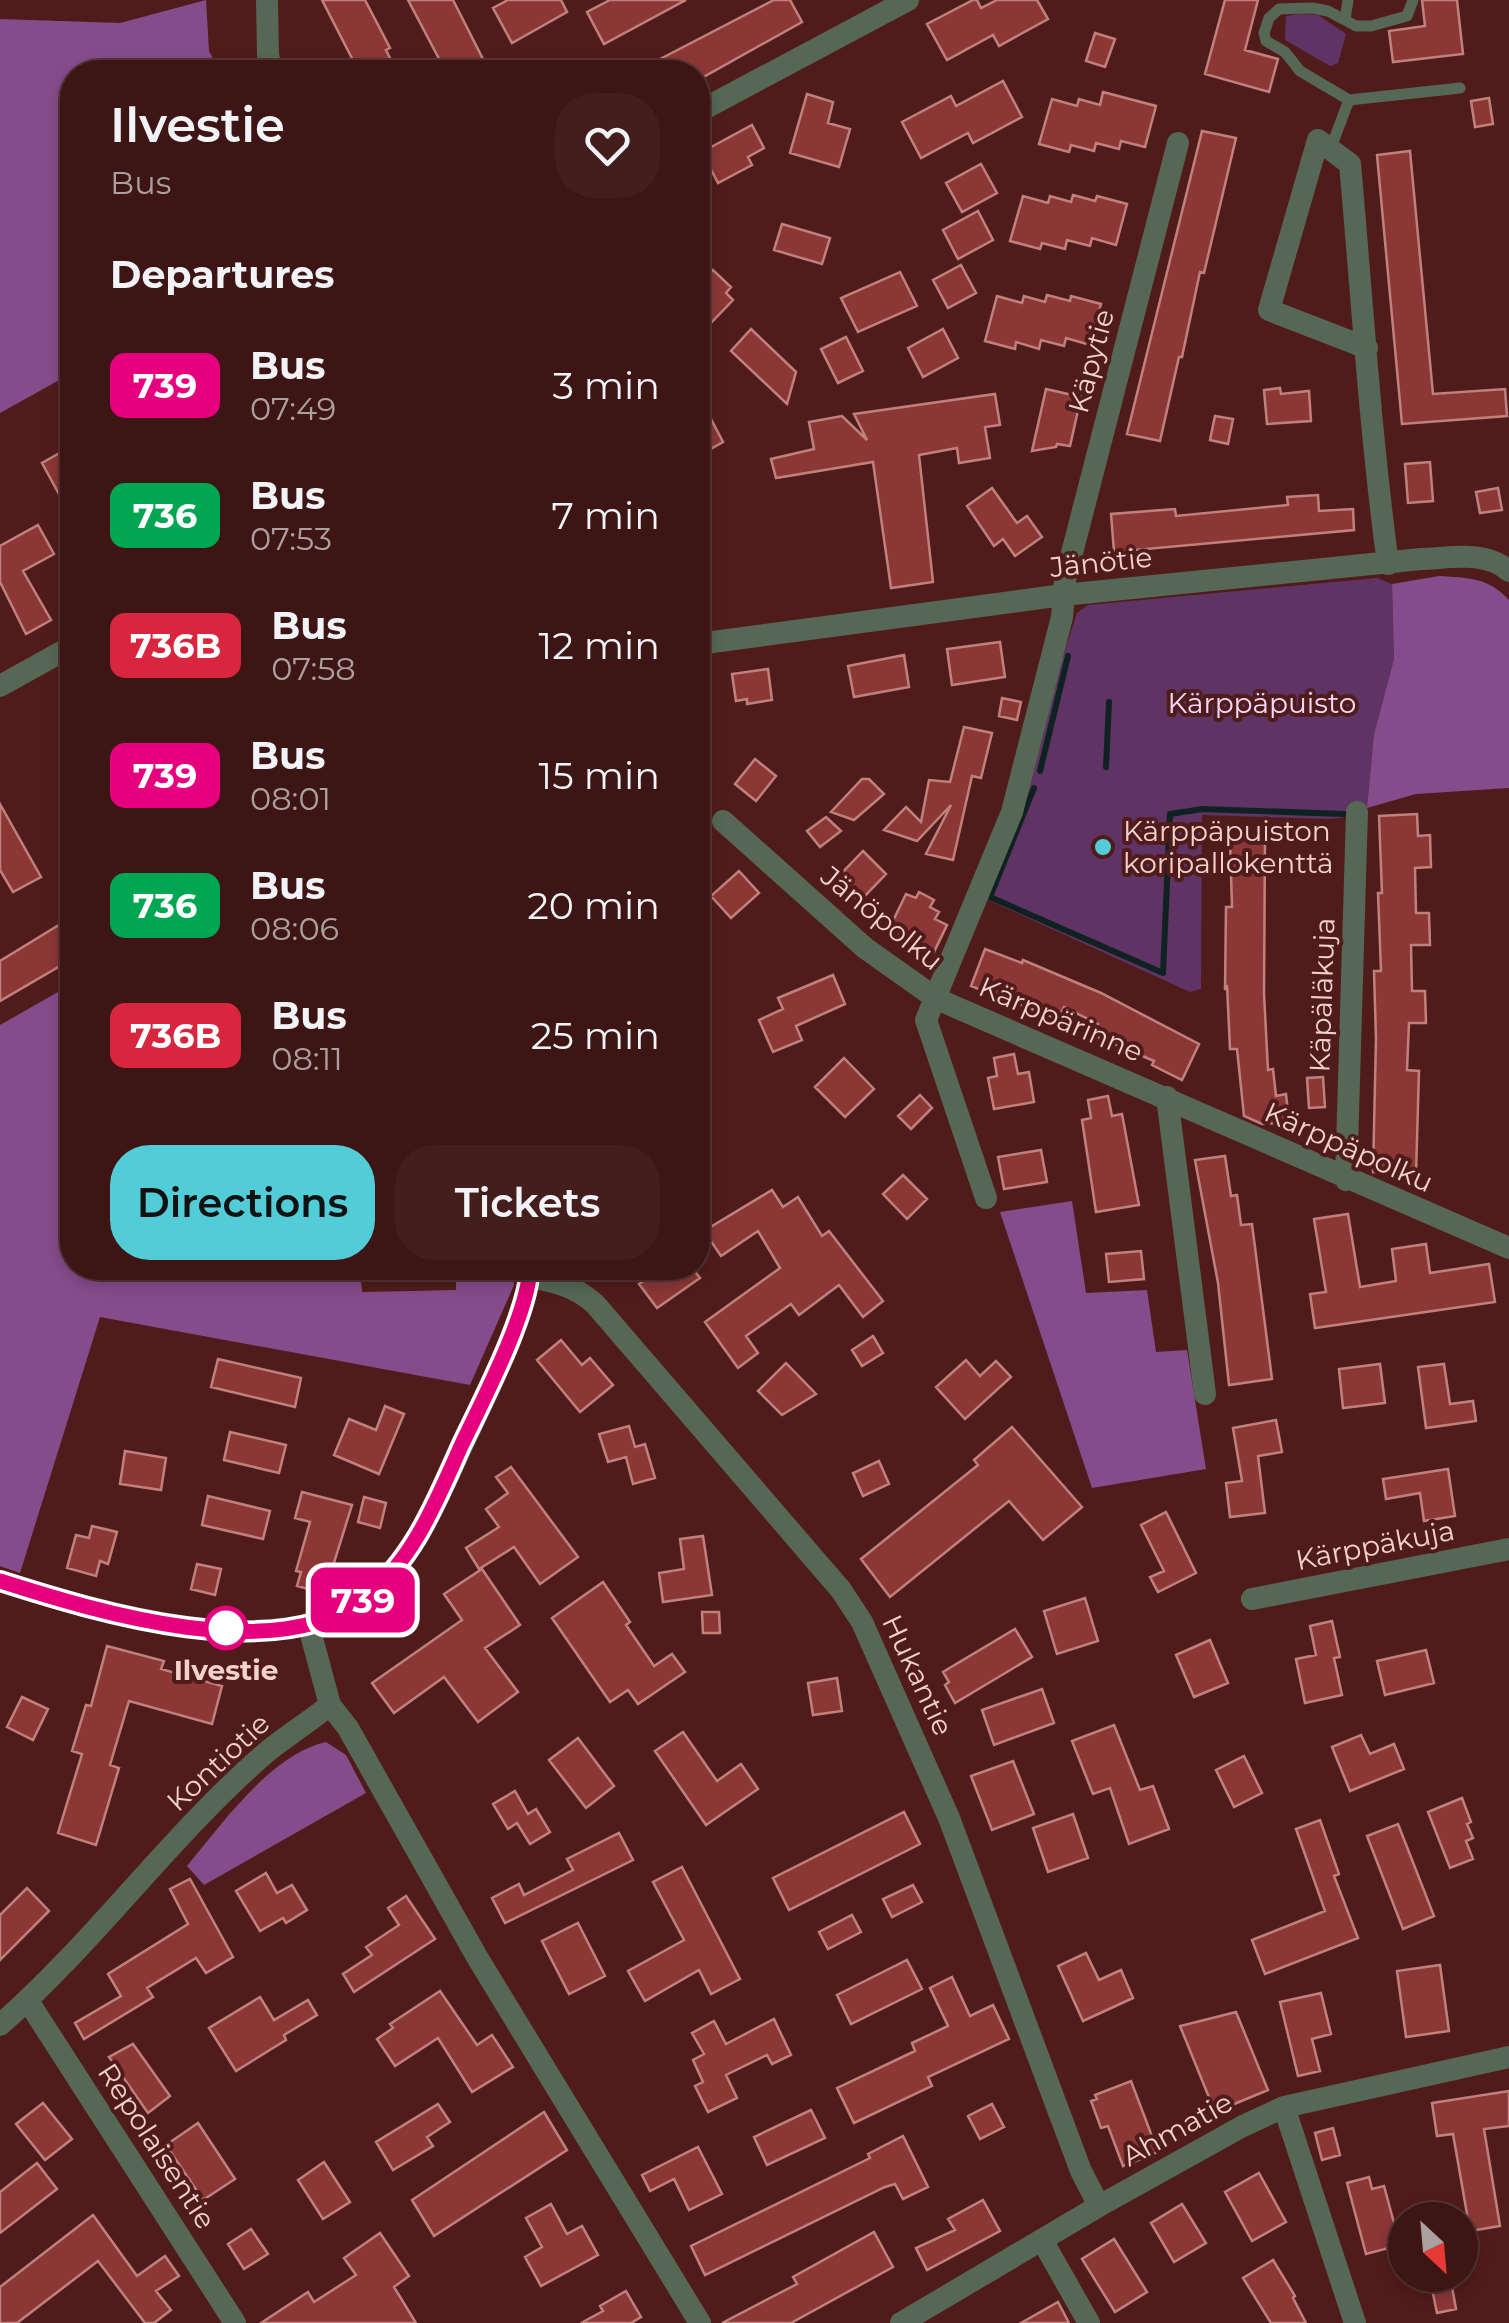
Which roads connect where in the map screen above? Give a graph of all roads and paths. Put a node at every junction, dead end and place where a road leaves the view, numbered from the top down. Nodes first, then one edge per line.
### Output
1 (267, 0) edge
2 (908, 0) edge
3 (1348, 0) edge
4 (1413, 0) edge
5 (1345, 20) junction
6 (271, 60) edge
7 (1460, 88) dead end
8 (1350, 100) junction
9 (710, 106) edge
10 (1178, 143) dead end
11 (1330, 150) junction
12 (1368, 348) junction
13 (1388, 564) junction
14 (1509, 571) edge
15 (1063, 595) junction
16 (710, 642) edge
17 (60, 653) edge
18 (0, 686) edge
19 (1357, 812) dead end
20 (723, 821) dead end
21 (937, 999) junction
22 (1167, 1096) junction
23 (1346, 1180) junction
24 (986, 1198) dead end
25 (1509, 1248) edge
26 (527, 1280) edge
27 (553, 1280) edge
28 (1206, 1394) dead end
29 (1509, 1549) edge
30 (0, 1580) edge
31 (1252, 1600) dead end
32 (309, 1627) junction
33 (330, 1706) junction
34 (28, 2001) junction
35 (0, 2025) edge
36 (1509, 2056) edge
37 (1284, 2107) junction
38 (1100, 2206) junction
39 (1042, 2240) junction
40 (234, 2323) edge
41 (700, 2323) edge
42 (901, 2323) edge
43 (1088, 2323) edge
44 (1356, 2323) edge

1 - 6 street
2 - 9 street
3 - 5 lane
4 - 5 lane
5 - 8 lane
7 - 8 lane
8 - 11 lane
10 - 15 street, Käpytie
11 - 12 street
11 - 12 street
12 - 13 street
13 - 14 street, Jänötie
13 - 15 street, Jänötie
15 - 16 street, Jänötie
15 - 21 street, Kärppärinne
17 - 18 street
19 - 23 street, Käpäläkuja
20 - 21 street, Jänöpolku
21 - 22 street, Kärppärinne
21 - 24 street, Jänöpolku
22 - 23 street, Kärppäpolku
22 - 28 street
23 - 25 street, Kärppäpolku
26 - 32 street
27 - 38 street, Hukantie
29 - 31 street, Kärppäkuja
30 - 32 street
32 - 33 street
33 - 34 street, Kontiotie
33 - 41 street
34 - 35 street, Kontiotie
34 - 40 street, Repolaisentie
36 - 37 street, Ahmatie
37 - 38 street, Ahmatie
37 - 44 street
38 - 39 street, Ahmatie
39 - 42 street, Ahmatie
39 - 43 street

